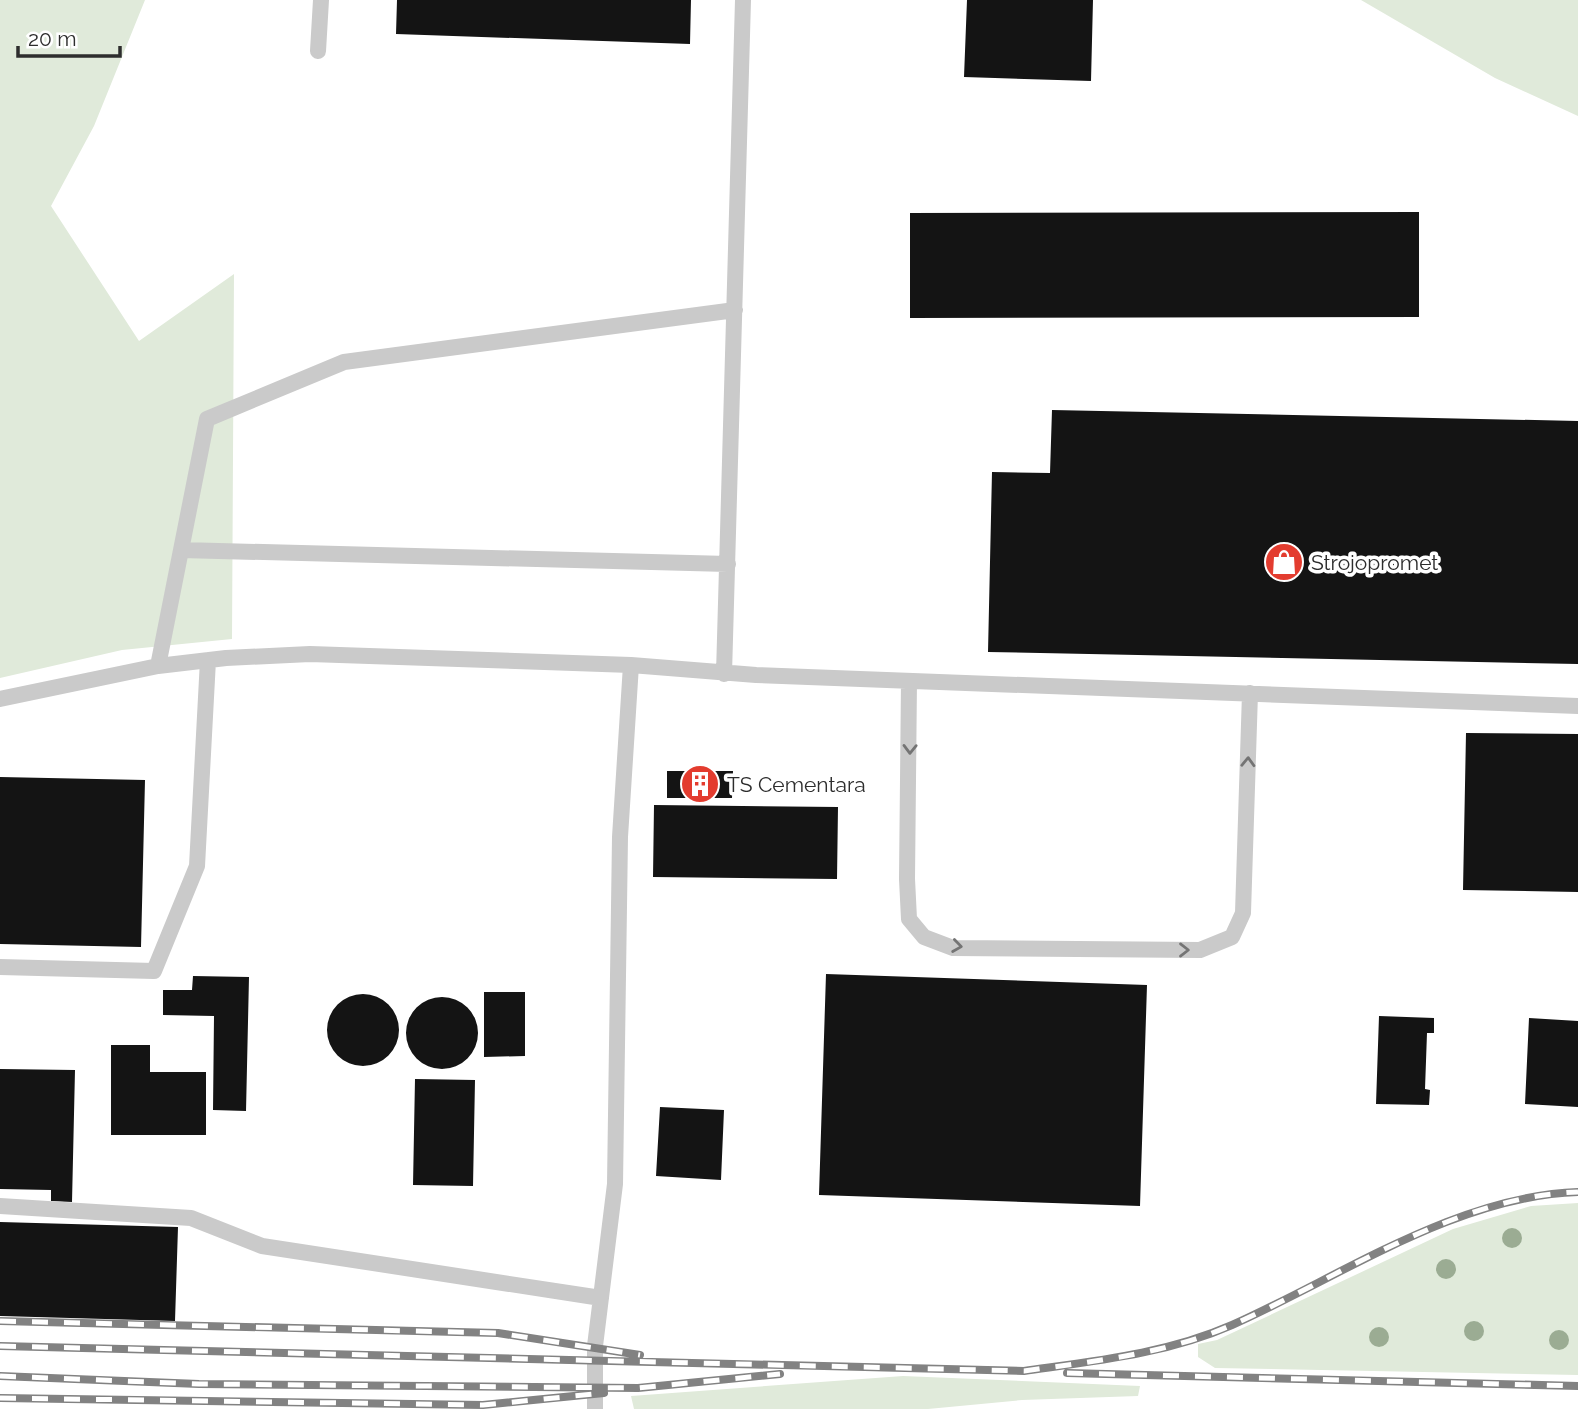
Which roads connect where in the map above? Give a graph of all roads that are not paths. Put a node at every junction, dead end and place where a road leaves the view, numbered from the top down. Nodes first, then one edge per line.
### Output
1 (321, 0) edge
2 (743, 0) edge
3 (318, 51) dead end
4 (735, 310) junction
5 (181, 550) junction
6 (728, 565) junction
7 (208, 660) junction
8 (631, 665) junction
9 (158, 666) junction
10 (724, 674) junction
11 (909, 681) junction
12 (1250, 694) junction
13 (0, 699) edge
14 (1578, 706) edge
15 (0, 967) edge
16 (0, 1206) edge
17 (601, 1298) junction
18 (595, 1409) edge

1 - 3 lane
2 - 4 lane
4 - 5 lane
4 - 6 lane
5 - 6 lane
5 - 9 lane
6 - 10 lane
7 - 8 lane
7 - 9 lane
7 - 15 lane
8 - 10 lane
8 - 17 lane
9 - 13 lane
10 - 11 lane
11 - 12 lane
11 -> 12 lane
12 - 14 lane
16 - 17 lane
17 - 18 lane

